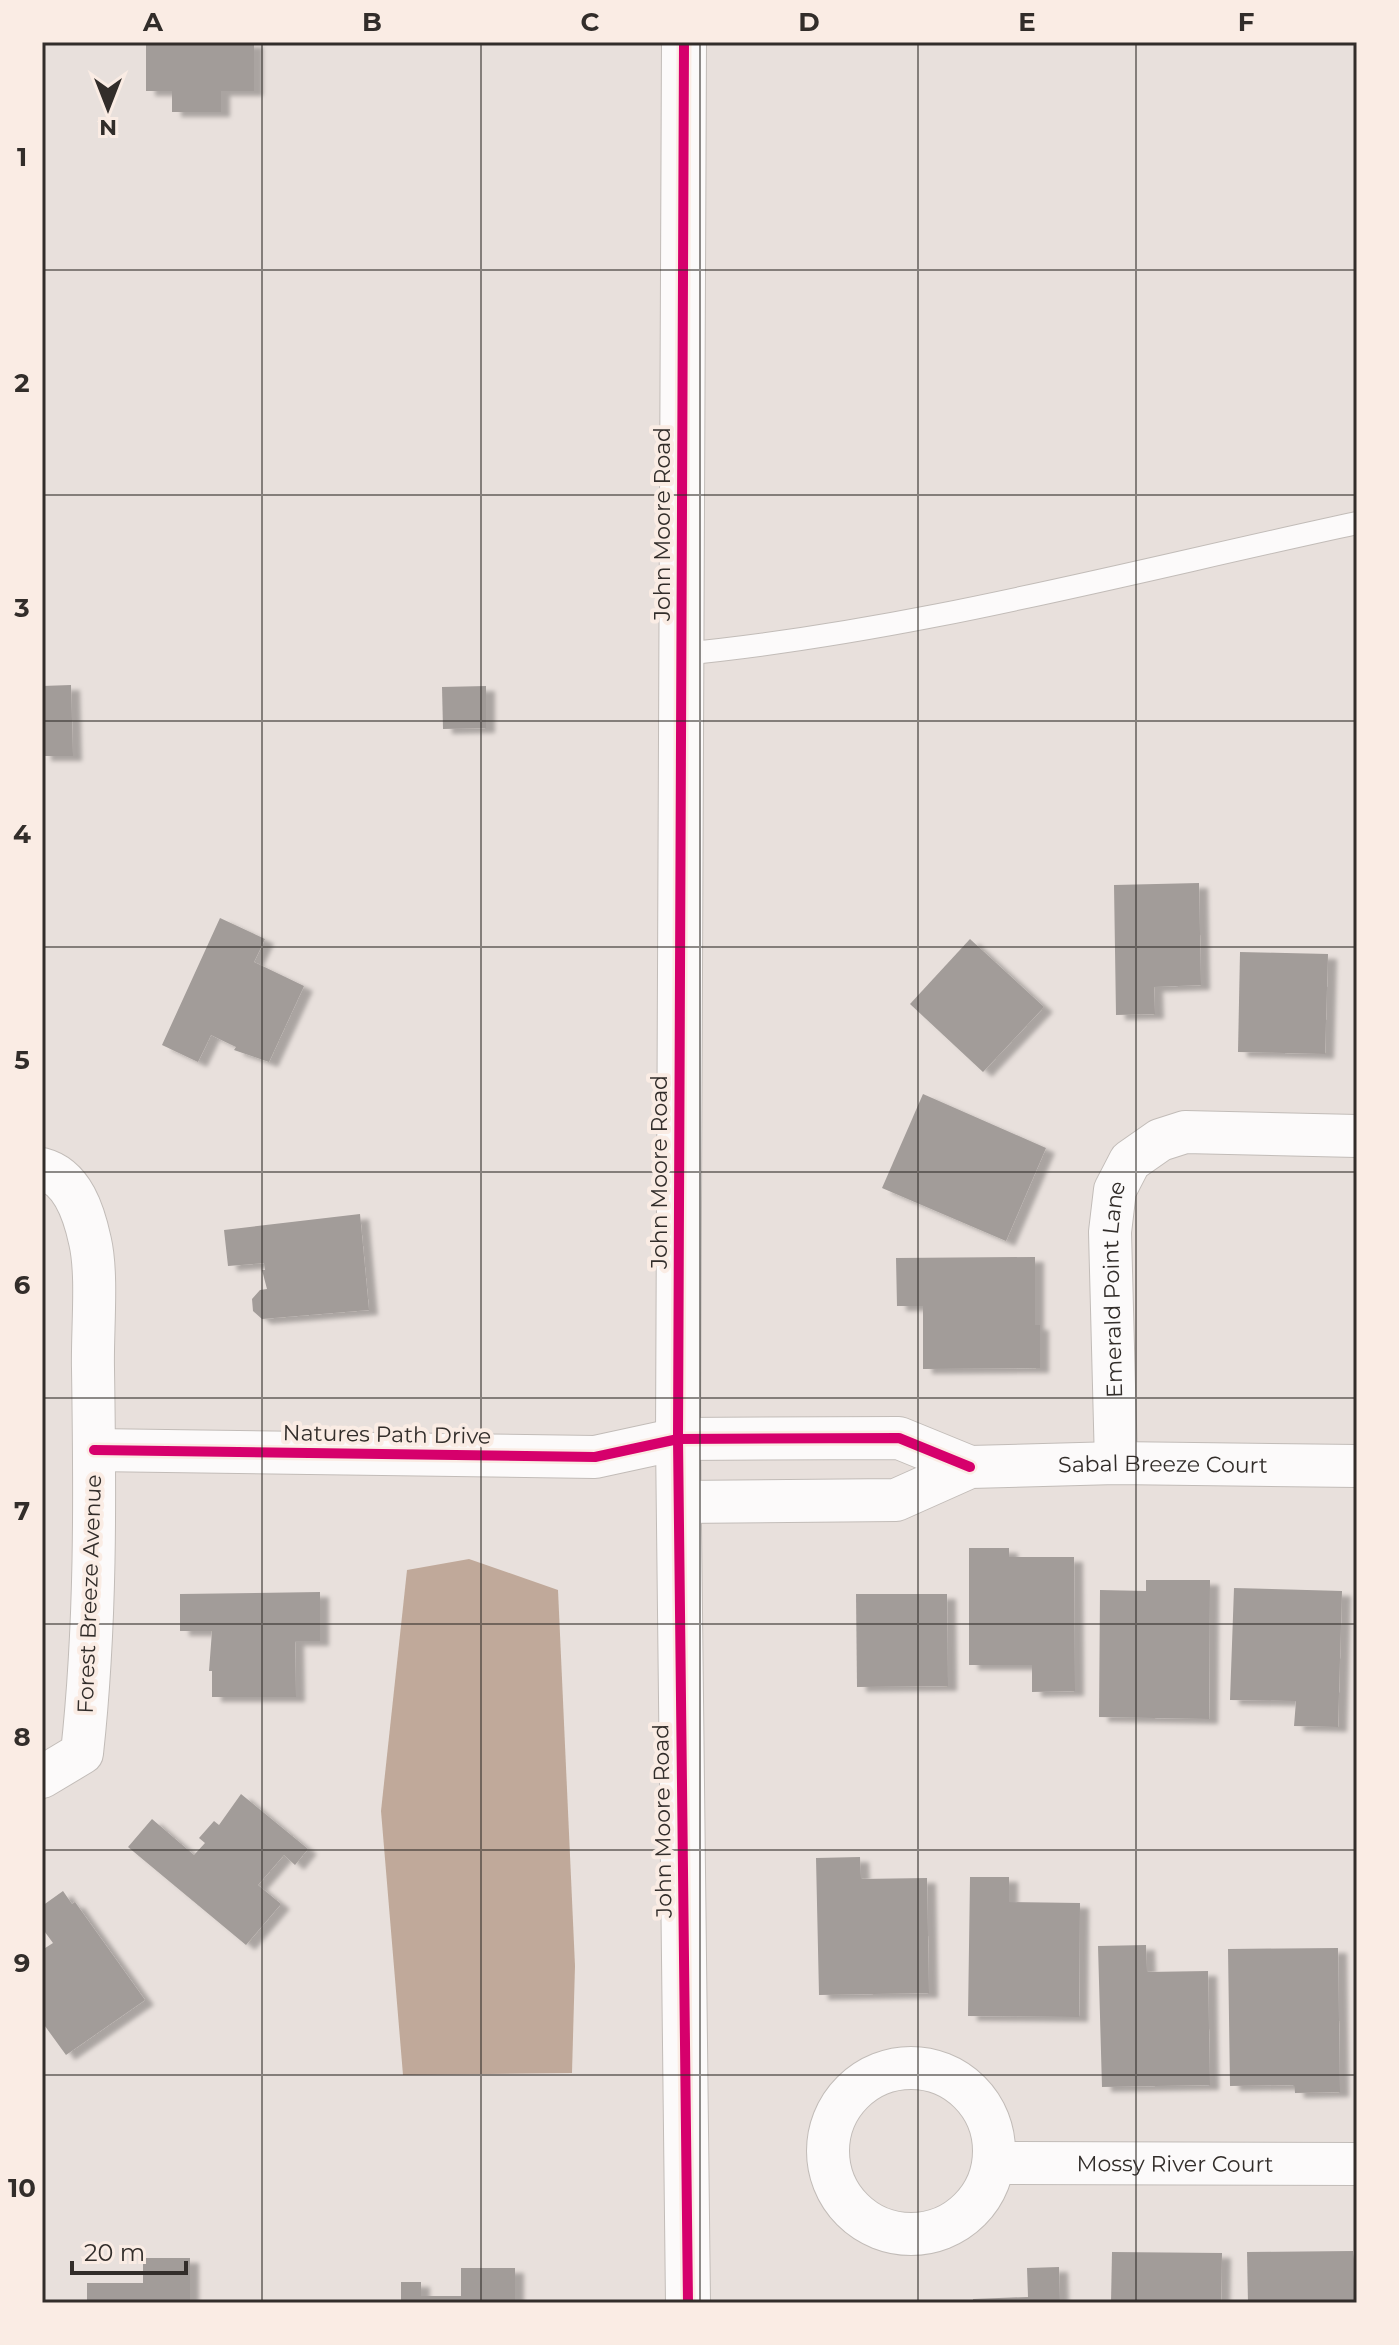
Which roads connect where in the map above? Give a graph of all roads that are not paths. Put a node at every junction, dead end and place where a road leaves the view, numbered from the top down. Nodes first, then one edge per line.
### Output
1 (684, 42) edge
2 (1357, 523) edge
3 (681, 654) junction
4 (1357, 1136) edge
5 (42, 1169) edge
6 (678, 1439) junction
7 (840, 1439) junction
8 (94, 1450) junction
9 (1116, 1463) junction
10 (1357, 1466) edge
11 (970, 1467) junction
12 (839, 1501) junction
13 (678, 1502) junction
14 (42, 1777) edge
15 (995, 2163) dead end
16 (1357, 2164) edge
17 (688, 2303) edge

1 - 3 street, John Moore Road
2 - 3 lane
3 - 6 street, John Moore Road
4 - 9 street, Emerald Point Lane
5 - 8 street, Forest Breeze Avenue
6 - 7 street, Sabal Breeze Court
6 - 8 street, Natures Path Drive
6 - 13 street, John Moore Road
7 - 11 street, Sabal Breeze Court
7 - 12 street
8 - 14 street, Forest Breeze Avenue
9 - 10 street, Sabal Breeze Court
9 - 11 street, Sabal Breeze Court
11 - 12 street, Sabal Breeze Court
12 - 13 street, Sabal Breeze Court
13 - 17 street, John Moore Road
15 - 16 street, Mossy River Court

